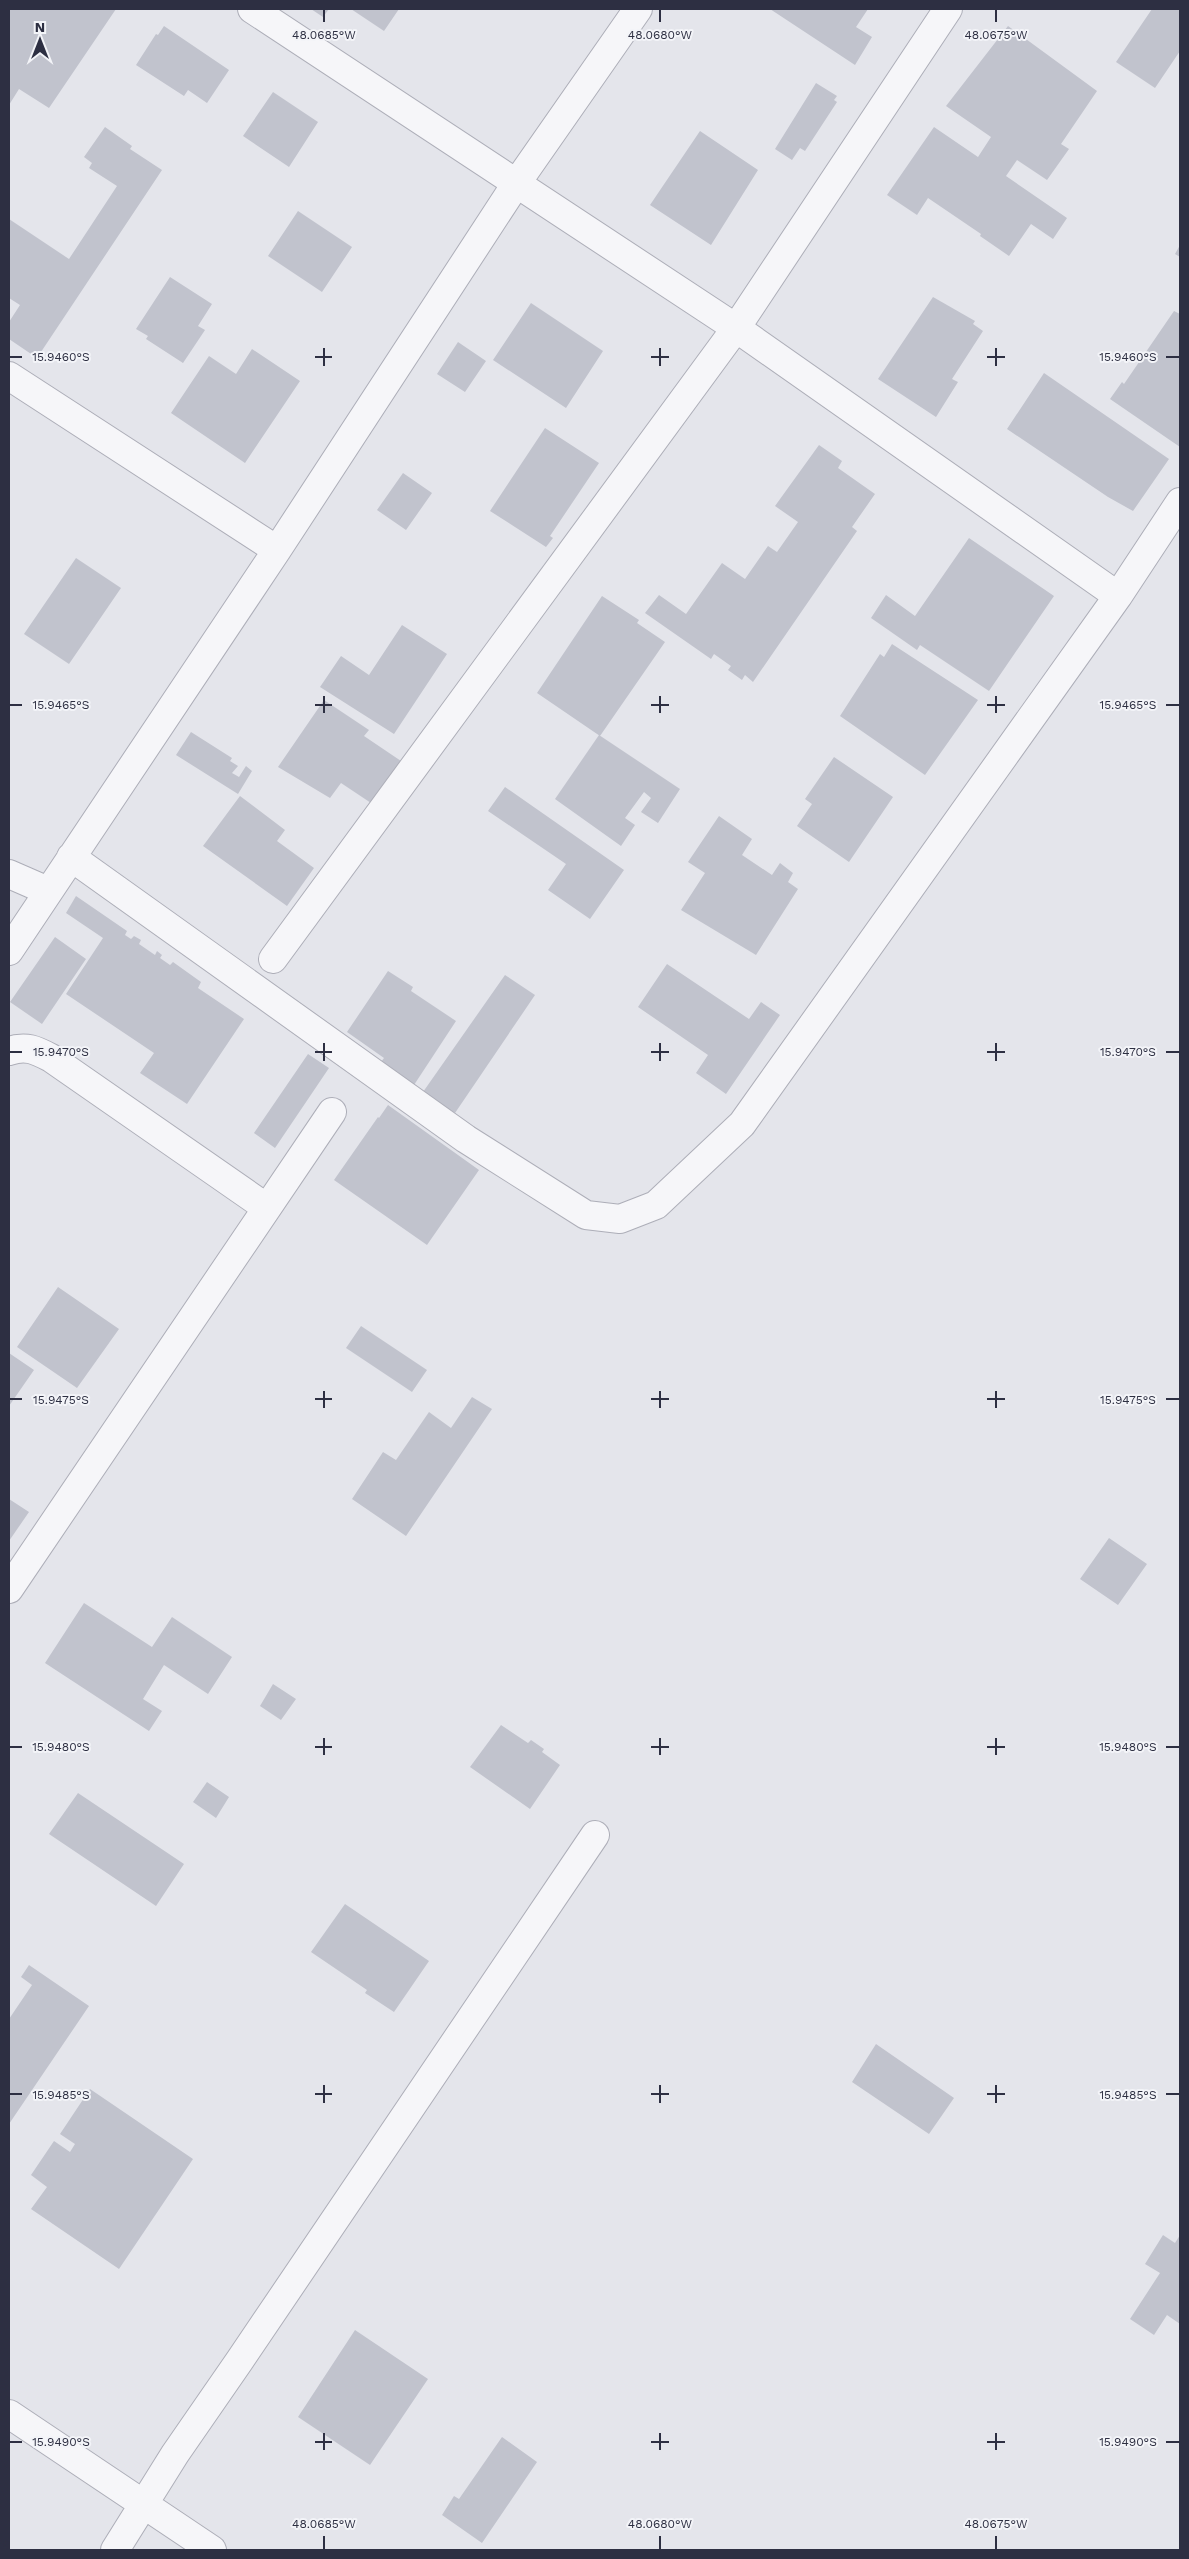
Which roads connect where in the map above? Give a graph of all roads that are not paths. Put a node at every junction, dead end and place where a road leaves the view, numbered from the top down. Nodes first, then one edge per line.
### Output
1 (252, 9) edge
2 (638, 9) edge
3 (948, 9) edge
4 (516, 184) junction
5 (736, 328) junction
6 (9, 376) edge
7 (1180, 502) edge
8 (277, 550) junction
9 (1118, 596) junction
10 (71, 857) junction
11 (9, 874) edge
12 (48, 891) junction
13 (9, 951) edge
14 (273, 959) dead end
15 (9, 1051) edge
16 (332, 1112) dead end
17 (267, 1208) junction
18 (9, 1589) edge
19 (595, 1835) dead end
20 (9, 2414) edge
21 (145, 2504) junction
22 (115, 2550) edge
23 (212, 2550) edge

1 - 4 street
2 - 4 street
3 - 5 street
4 - 5 street
4 - 8 street
5 - 9 street
5 - 14 street
6 - 8 street
7 - 9 street
8 - 10 street
9 - 10 street
10 - 12 street
11 - 12 street
12 - 13 street
15 - 17 street
16 - 17 street
17 - 18 street
19 - 21 street
20 - 21 street
21 - 22 street
21 - 23 street

